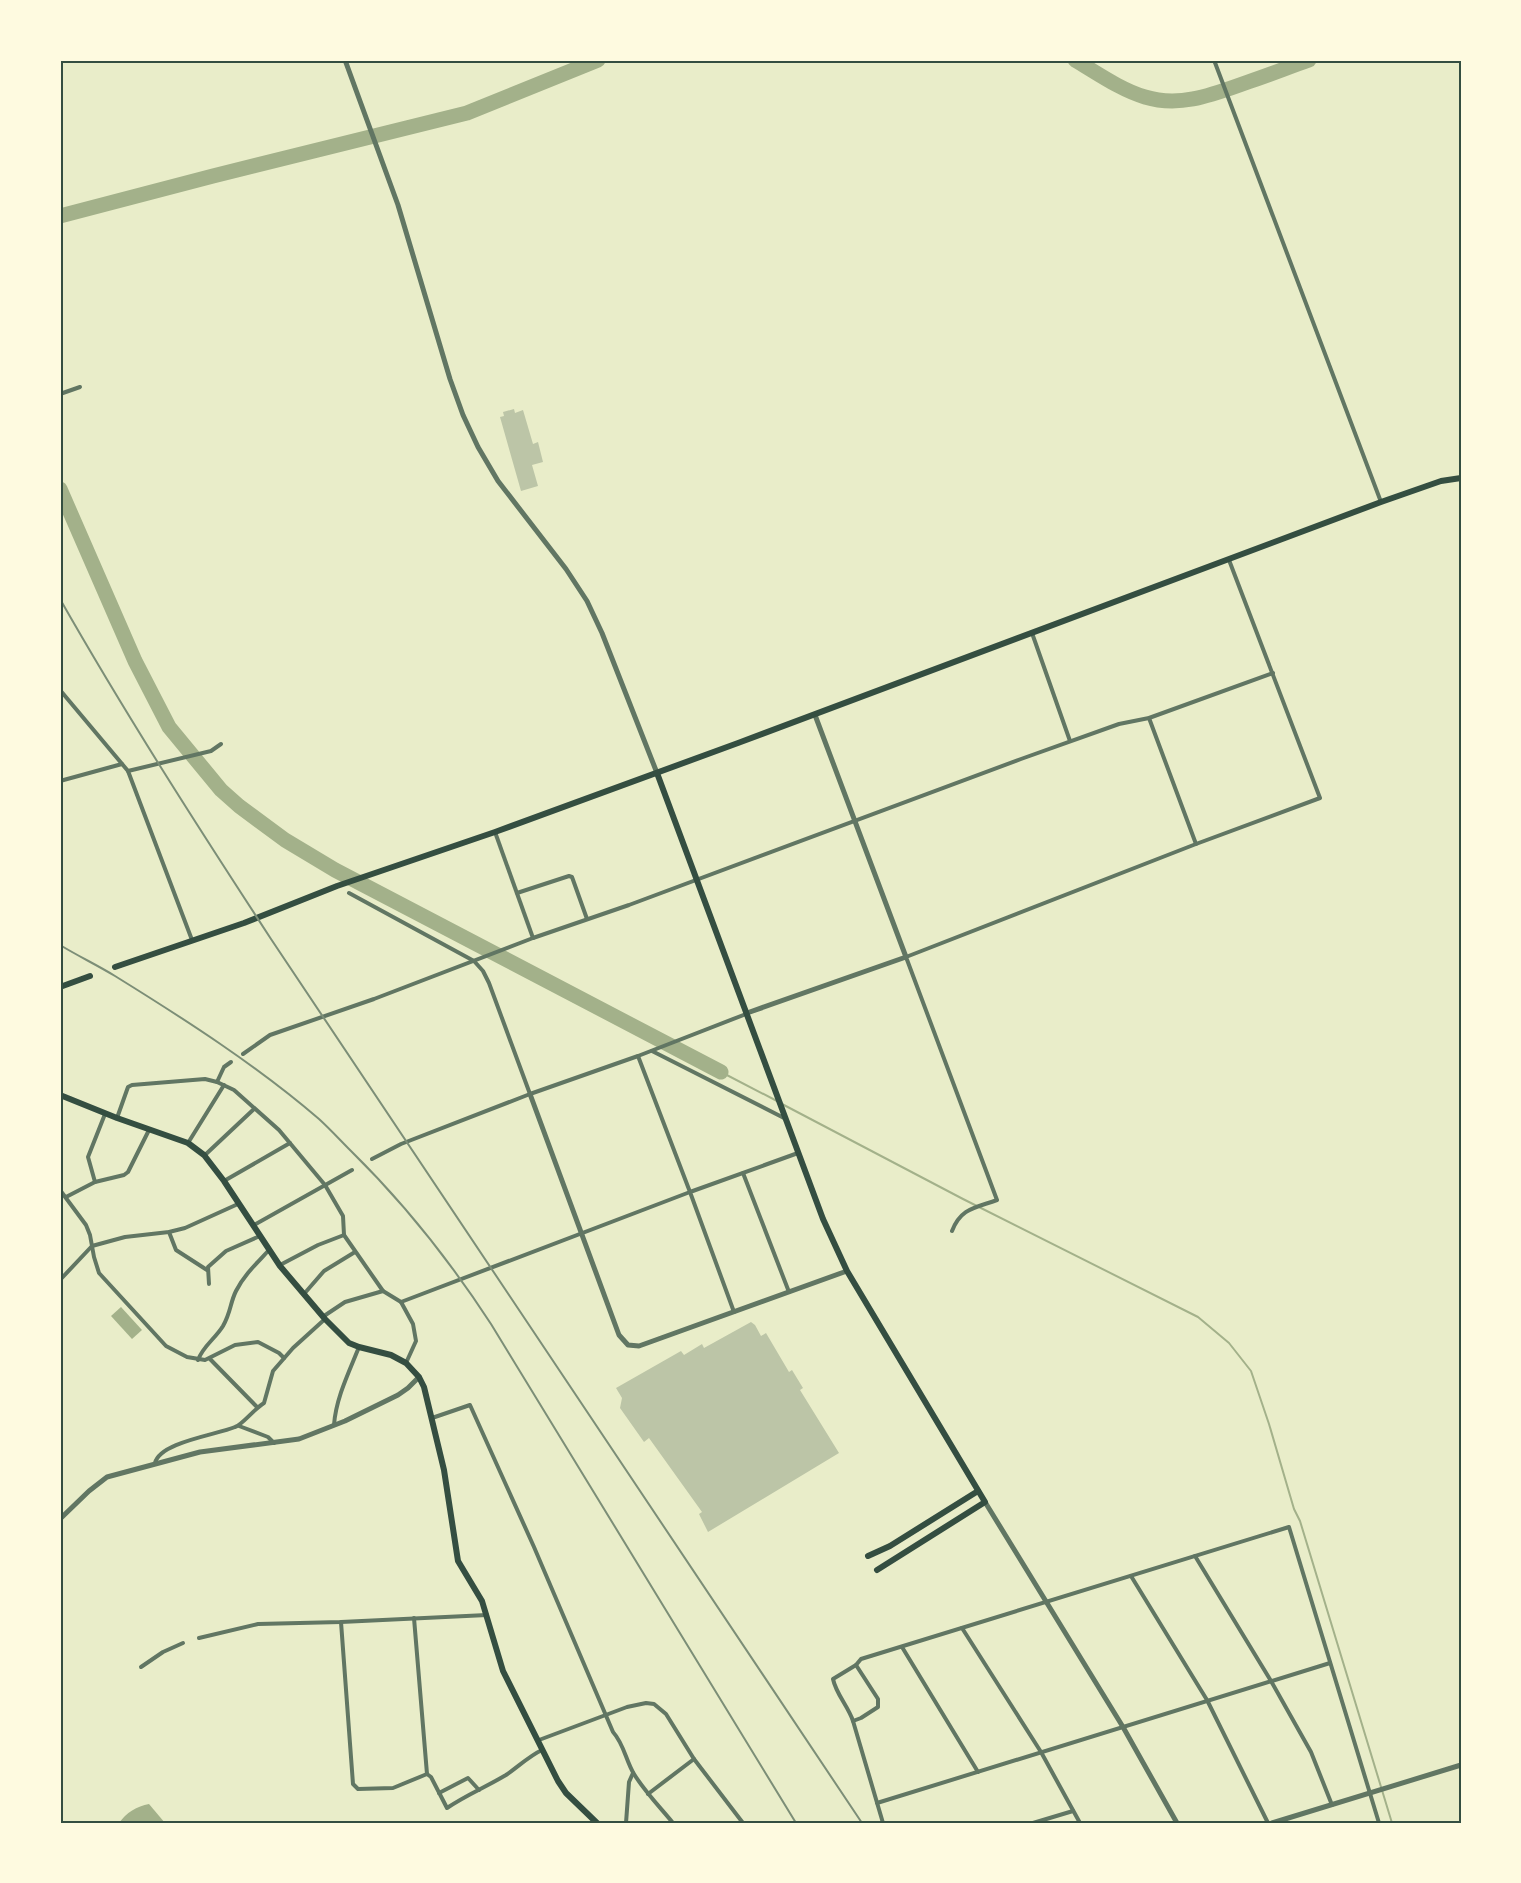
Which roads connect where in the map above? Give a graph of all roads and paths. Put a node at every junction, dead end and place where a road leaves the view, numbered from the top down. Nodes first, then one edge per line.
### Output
1 (345, 60) edge
2 (1214, 60) edge
3 (80, 387) dead end
4 (60, 394) edge
5 (1461, 478) edge
6 (1381, 502) junction
7 (1229, 560) junction
8 (1032, 633) junction
9 (1272, 673) junction
10 (60, 690) edge
11 (815, 715) junction
12 (1149, 718) junction
13 (1070, 741) junction
14 (221, 744) dead end
15 (122, 764) junction
16 (128, 771) junction
17 (657, 773) junction
18 (60, 781) edge
19 (855, 820) junction
20 (495, 832) junction
21 (1196, 844) junction
22 (697, 878) junction
23 (349, 893) dead end
24 (517, 893) junction
25 (587, 919) junction
26 (533, 938) junction
27 (192, 941) junction
28 (906, 957) junction
29 (474, 961) junction
30 (115, 968) dead end
31 (90, 976) dead end
32 (60, 987) edge
33 (747, 1013) junction
34 (653, 1049) junction
35 (243, 1053) dead end
36 (638, 1056) junction
37 (231, 1062) dead end
38 (217, 1082) junction
39 (224, 1085) junction
40 (530, 1094) junction
41 (60, 1095) edge
42 (254, 1108) junction
43 (105, 1114) junction
44 (785, 1116) junction
45 (117, 1118) junction
46 (149, 1130) junction
47 (188, 1143) junction
48 (290, 1143) junction
49 (799, 1153) junction
50 (204, 1155) junction
51 (372, 1160) dead end
52 (352, 1170) dead end
53 (742, 1173) junction
54 (224, 1181) junction
55 (95, 1182) junction
56 (325, 1185) junction
57 (60, 1190) edge
58 (690, 1192) junction
59 (66, 1197) junction
60 (239, 1204) junction
61 (254, 1226) junction
62 (952, 1231) dead end
63 (169, 1232) junction
64 (581, 1234) junction
65 (344, 1235) junction
66 (260, 1236) junction
67 (92, 1246) junction
68 (269, 1251) junction
69 (356, 1252) junction
70 (280, 1266) junction
71 (207, 1270) junction
72 (847, 1271) junction
73 (60, 1280) edge
74 (209, 1284) dead end
75 (382, 1291) junction
76 (789, 1292) junction
77 (303, 1294) junction
78 (401, 1302) junction
79 (734, 1312) junction
80 (324, 1318) junction
81 (359, 1347) junction
82 (284, 1358) junction
83 (210, 1359) junction
84 (198, 1360) junction
85 (406, 1364) junction
86 (419, 1377) junction
87 (257, 1407) junction
88 (432, 1418) junction
89 (334, 1425) junction
90 (239, 1426) junction
91 (274, 1443) junction
92 (155, 1463) junction
93 (978, 1491) junction
94 (985, 1502) junction
95 (60, 1520) edge
96 (868, 1556) dead end
97 (1196, 1556) junction
98 (877, 1570) dead end
99 (1131, 1576) junction
100 (1047, 1601) junction
101 (488, 1614) junction
102 (414, 1618) junction
103 (341, 1622) junction
104 (962, 1628) junction
105 (198, 1638) dead end
106 (183, 1643) dead end
107 (902, 1647) junction
108 (1330, 1663) junction
109 (856, 1665) junction
110 (141, 1667) dead end
111 (1271, 1681) junction
112 (1207, 1700) junction
113 (607, 1716) junction
114 (853, 1721) junction
115 (1123, 1727) junction
116 (538, 1740) junction
117 (542, 1750) junction
118 (1041, 1752) junction
119 (694, 1759) junction
120 (1461, 1765) edge
121 (978, 1772) junction
122 (633, 1773) junction
123 (427, 1774) junction
124 (479, 1790) junction
125 (439, 1793) junction
126 (648, 1794) junction
127 (1370, 1794) junction
128 (877, 1803) junction
129 (1332, 1805) junction
130 (1073, 1811) junction
131 (597, 1823) edge
132 (626, 1823) edge
133 (673, 1823) edge
134 (743, 1823) edge
135 (883, 1823) edge
136 (1033, 1823) edge
137 (1080, 1823) edge
138 (1177, 1823) edge
139 (1270, 1823) edge
140 (1379, 1823) edge

1 - 17 street
2 - 6 street
3 - 4 street
5 - 6 main road
6 - 7 main road
7 - 8 main road
7 - 9 street
8 - 11 main road
8 - 13 street
9 - 12 street
9 - 21 street
10 - 15 street
11 - 17 main road
11 - 19 street
12 - 13 street
12 - 21 street
13 - 19 street
14 - 16 street
15 - 16 street
15 - 18 street
16 - 27 street
17 - 20 main road
17 - 22 main road
19 - 22 street
19 - 28 street
20 - 24 street
20 - 27 main road
21 - 28 street
22 - 25 street
22 - 33 main road
23 - 29 street
24 - 25 street
24 - 26 street
25 - 26 street
26 - 29 street
27 - 30 main road
28 - 33 street
28 - 62 street
29 - 35 street
29 - 40 street
31 - 32 main road
33 - 34 street
33 - 44 main road
34 - 36 street
34 - 44 street
36 - 40 street
36 - 58 street
37 - 38 street
38 - 39 street
38 - 45 street
39 - 42 street
39 - 47 street
40 - 51 street
40 - 64 street
41 - 43 main road
42 - 48 street
42 - 50 street
43 - 45 main road
43 - 55 street
44 - 49 main road
45 - 46 main road
46 - 47 main road
46 - 55 street
47 - 50 main road
48 - 54 street
48 - 56 street
49 - 53 street
49 - 72 main road
50 - 54 main road
52 - 56 street
53 - 58 street
53 - 76 street
54 - 60 main road
55 - 59 street
56 - 61 street
56 - 65 street
57 - 59 street
58 - 64 street
58 - 79 street
59 - 67 street
60 - 61 main road
60 - 63 street
61 - 66 main road
63 - 67 street
63 - 71 street
64 - 78 street
64 - 79 street
65 - 69 street
65 - 70 street
66 - 68 main road
66 - 71 street
67 - 73 street
67 - 84 street
68 - 70 main road
68 - 84 street
69 - 75 street
69 - 77 street
70 - 77 main road
71 - 74 street
72 - 76 street
72 - 93 main road
75 - 78 street
75 - 80 street
76 - 79 street
77 - 80 main road
78 - 85 street
80 - 81 main road
80 - 82 street
81 - 85 main road
81 - 89 street
82 - 83 street
82 - 87 street
83 - 84 street
83 - 87 street
85 - 86 main road
86 - 88 main road
86 - 89 street
87 - 90 street
88 - 101 main road
88 - 113 street
89 - 91 street
90 - 91 street
90 - 92 street
91 - 92 street
92 - 95 street
93 - 94 main road
93 - 96 main road
94 - 98 main road
94 - 100 street
97 - 99 street
97 - 108 street
97 - 111 street
99 - 100 street
99 - 112 street
100 - 104 street
100 - 115 street
101 - 102 street
101 - 116 main road
102 - 103 street
102 - 123 street
103 - 105 street
103 - 123 street
104 - 107 street
104 - 118 street
106 - 110 street
107 - 109 street
107 - 121 street
108 - 111 street
108 - 127 street
109 - 114 street
109 - 114 street
111 - 112 street
111 - 129 street
112 - 115 street
112 - 139 street
113 - 116 street
113 - 119 street
113 - 122 street
114 - 128 street
115 - 118 street
115 - 138 street
116 - 117 main road
117 - 124 street
117 - 131 main road
118 - 121 street
118 - 130 street
119 - 126 street
119 - 134 street
120 - 127 street
121 - 128 street
122 - 126 street
122 - 132 street
123 - 125 street
124 - 125 street
124 - 125 street
126 - 133 street
127 - 129 street
127 - 140 street
128 - 135 street
129 - 139 street
130 - 136 street
130 - 137 street

